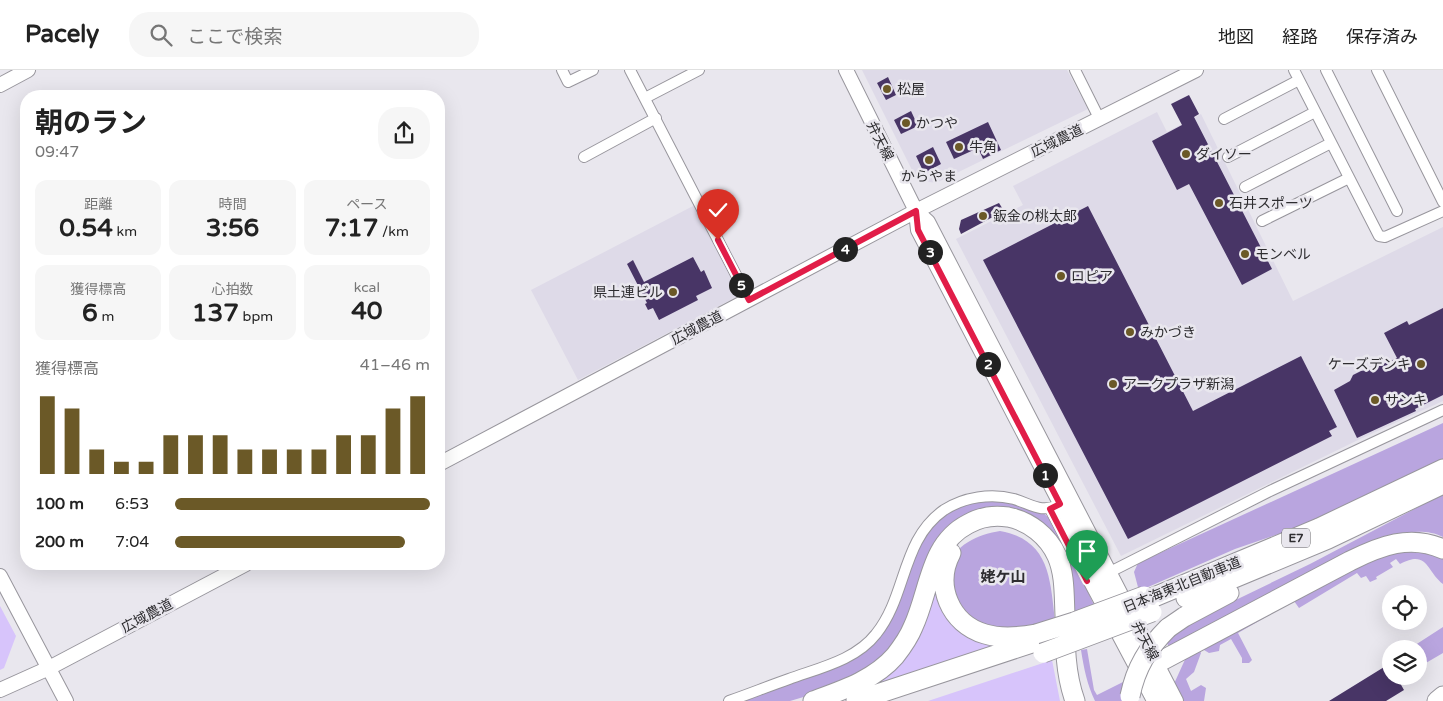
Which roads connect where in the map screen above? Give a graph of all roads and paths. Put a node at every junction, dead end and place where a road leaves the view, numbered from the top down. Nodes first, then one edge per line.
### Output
1 (28, 70) edge
2 (562, 70) edge
3 (593, 70) edge
4 (630, 70) edge
5 (699, 70) edge
6 (846, 70) edge
7 (1075, 70) edge
8 (1196, 70) edge
9 (1294, 70) edge
10 (1326, 70) edge
11 (1376, 70) edge
12 (1299, 80) junction
13 (0, 84) edge
14 (645, 98) junction
15 (1315, 112) junction
16 (656, 118) junction
17 (1224, 119) dead end
18 (1100, 120) junction
19 (1331, 143) junction
20 (584, 156) dead end
21 (1228, 156) dead end
22 (1349, 178) junction
23 (1245, 186) dead end
24 (1443, 202) edge
25 (916, 211) junction
26 (1397, 211) dead end
27 (1443, 211) edge
28 (1262, 220) dead end
29 (749, 300) junction
30 (1443, 410) edge
31 (445, 461) edge
32 (1443, 469) edge
33 (1443, 484) edge
34 (1055, 507) junction
35 (1377, 517) junction
36 (1443, 548) edge
37 (235, 570) edge
38 (1110, 572) junction
39 (0, 576) edge
40 (1148, 603) junction
41 (1039, 643) junction
42 (1151, 666) junction
43 (49, 668) junction
44 (0, 690) edge
45 (1443, 696) edge
46 (1130, 698) edge
47 (732, 700) edge
48 (66, 701) edge
49 (813, 701) edge
50 (856, 701) edge
51 (900, 701) edge
52 (1065, 701) edge
53 (1075, 701) edge
54 (1152, 701) edge
55 (1163, 701) edge
56 (1176, 701) edge
57 (1437, 701) edge

1 - 13 street
2 - 3 street
4 - 14 street
5 - 14 street
6 - 25 street, 弁天線
7 - 18 street
8 - 18 street, 広域農道
9 - 12 street
10 - 26 street
11 - 24 street
12 - 15 street
12 - 17 street
14 - 16 street
15 - 19 street
15 - 21 street
16 - 20 street
16 - 29 street
18 - 25 street, 広域農道
19 - 22 street
19 - 23 street
22 - 27 street
22 - 28 street
25 - 29 street, 広域農道
25 - 34 street, 弁天線
25 - 38 street, 弁天線
29 - 31 street, 広域農道
30 - 38 street
32 - 40 highway, E7
33 - 35 highway, 日本海東北自動車道 / E7
34 - 42 street, 弁天線
34 - 47 street
34 - 54 street
35 - 40 highway, 日本海東北自動車道 / E7
35 - 46 highway, bridge
36 - 42 highway
37 - 43 street, 広域農道
38 - 42 street, 弁天線
39 - 43 street
40 - 41 highway, bridge
41 - 50 highway
41 - 51 highway
41 - 52 highway
42 - 55 street, 弁天線
42 - 56 street, 弁天線
43 - 44 street, 広域農道
43 - 48 street
45 - 57 highway
49 - 53 highway

